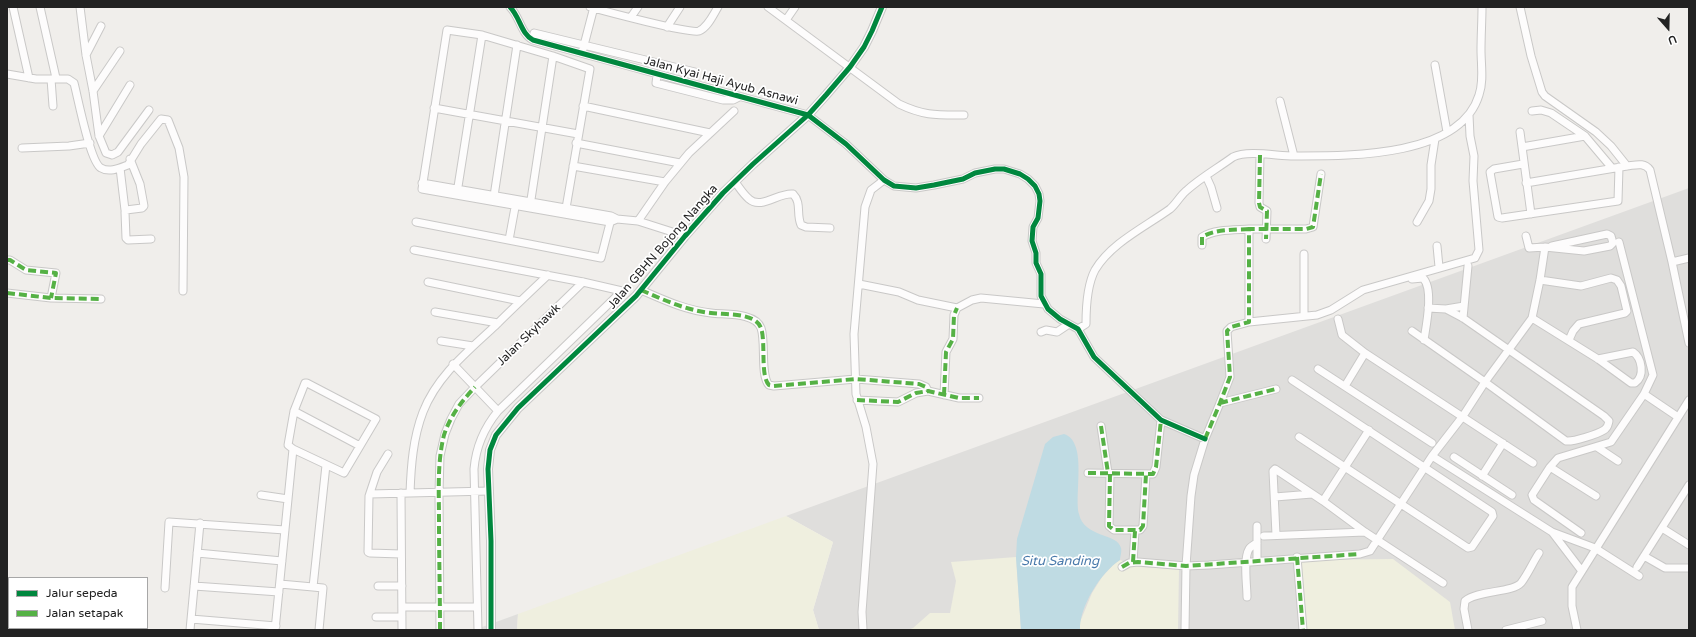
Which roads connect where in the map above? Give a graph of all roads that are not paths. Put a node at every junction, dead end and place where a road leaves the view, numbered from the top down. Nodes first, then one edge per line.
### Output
1 (13, 7) edge
2 (40, 7) edge
3 (80, 7) edge
4 (510, 7) edge
5 (593, 7) edge
6 (638, 7) edge
7 (680, 7) edge
8 (718, 7) edge
9 (768, 7) edge
10 (795, 7) edge
11 (882, 7) edge
12 (1482, 7) edge
13 (1520, 7) edge
14 (631, 17) junction
15 (786, 20) junction
16 (101, 26) dead end
17 (667, 26) junction
18 (534, 33) dead end
19 (482, 35) junction
20 (517, 45) junction
21 (584, 45) junction
22 (120, 51) dead end
23 (582, 52) junction
24 (86, 55) junction
25 (553, 56) junction
26 (1435, 64) dead end
27 (850, 67) junction
28 (7, 74) edge
29 (657, 75) junction
30 (29, 78) junction
31 (53, 78) junction
32 (686, 83) junction
33 (130, 85) dead end
34 (93, 92) junction
35 (740, 97) junction
36 (1280, 101) dead end
37 (54, 106) dead end
38 (583, 106) junction
39 (434, 108) junction
40 (149, 110) dead end
41 (734, 111) dead end
42 (1532, 111) dead end
43 (470, 115) junction
44 (808, 115) junction
45 (964, 115) dead end
46 (1469, 115) junction
47 (505, 121) junction
48 (542, 128) junction
49 (1447, 132) junction
50 (1520, 132) dead end
51 (710, 133) junction
52 (578, 134) junction
53 (99, 136) junction
54 (1586, 136) junction
55 (1435, 139) junction
56 (90, 143) junction
57 (576, 143) junction
58 (1522, 147) junction
59 (22, 148) dead end
60 (1260, 155) junction
61 (1294, 156) junction
62 (130, 159) junction
63 (680, 163) junction
64 (1523, 164) junction
65 (573, 166) junction
66 (1627, 166) junction
67 (1616, 167) junction
68 (120, 168) junction
69 (1321, 174) dead end
70 (1206, 176) junction
71 (884, 180) junction
72 (665, 182) junction
73 (735, 182) junction
74 (1526, 183) junction
75 (458, 193) junction
76 (494, 196) junction
77 (516, 203) junction
78 (530, 205) junction
79 (1216, 208) dead end
80 (125, 210) junction
81 (565, 211) junction
82 (1530, 214) junction
83 (613, 219) junction
84 (638, 221) junction
85 (416, 222) dead end
86 (1417, 222) dead end
87 (830, 228) dead end
88 (1266, 228) junction
89 (1249, 229) junction
90 (685, 236) junction
91 (1526, 236) dead end
92 (151, 239) dead end
93 (1266, 239) dead end
94 (509, 240) junction
95 (1619, 242) dead end
96 (1202, 245) dead end
97 (1437, 246) dead end
98 (1548, 246) junction
99 (414, 250) dead end
100 (1304, 254) dead end
101 (1689, 258) edge
102 (7, 260) edge
103 (1672, 262) junction
104 (1468, 266) dead end
105 (1439, 267) junction
106 (548, 275) junction
107 (1540, 280) junction
108 (428, 282) dead end
109 (583, 282) junction
110 (858, 284) junction
111 (1386, 287) dead end
112 (622, 291) junction
113 (183, 292) dead end
114 (7, 293) edge
115 (638, 293) junction
116 (51, 298) junction
117 (101, 299) dead end
118 (520, 301) junction
119 (1044, 304) junction
120 (1464, 306) junction
121 (957, 308) junction
122 (1428, 308) junction
123 (1446, 308) junction
124 (435, 312) dead end
125 (1304, 316) junction
126 (1463, 318) junction
127 (1532, 318) junction
128 (1338, 319) dead end
129 (1250, 322) junction
130 (498, 323) junction
131 (1069, 324) junction
132 (1078, 329) junction
133 (1412, 331) dead end
134 (1041, 332) dead end
135 (1424, 340) junction
136 (1569, 340) junction
137 (441, 341) dead end
138 (1689, 343) edge
139 (473, 346) junction
140 (1508, 350) junction
141 (1365, 353) junction
142 (1598, 359) junction
143 (453, 364) junction
144 (1318, 369) dead end
145 (856, 379) junction
146 (1292, 380) dead end
147 (1486, 382) junction
148 (1345, 386) junction
149 (475, 387) junction
150 (1276, 389) dead end
151 (928, 391) junction
152 (1644, 394) junction
153 (944, 395) junction
154 (978, 398) dead end
155 (857, 400) junction
156 (1689, 400) edge
157 (1220, 404) junction
158 (294, 411) junction
159 (498, 411) junction
160 (1463, 416) junction
161 (1678, 417) junction
162 (1161, 420) junction
163 (1101, 426) dead end
164 (1368, 430) junction
165 (1300, 438) dead end
166 (1205, 439) junction
167 (1432, 443) dead end
168 (1503, 443) junction
169 (360, 446) junction
170 (1597, 447) junction
171 (293, 449) junction
172 (388, 454) dead end
173 (1432, 456) junction
174 (1454, 457) dead end
175 (1618, 461) dead end
176 (1533, 463) dead end
177 (326, 465) junction
178 (1550, 466) junction
179 (1345, 467) junction
180 (1426, 468) junction
181 (1088, 473) dead end
182 (1109, 474) junction
183 (1146, 474) junction
184 (1482, 476) junction
185 (1689, 485) edge
186 (489, 491) junction
187 (475, 492) junction
188 (401, 493) junction
189 (410, 493) junction
190 (439, 493) junction
191 (370, 494) junction
192 (1312, 494) junction
193 (261, 495) dead end
194 (1512, 495) dead end
195 (1686, 495) edge
196 (1596, 496) dead end
197 (1275, 497) junction
198 (288, 499) junction
199 (1322, 501) junction
200 (1402, 504) junction
201 (200, 523) junction
202 (1257, 526) dead end
203 (1662, 528) junction
204 (285, 530) junction
205 (1135, 531) junction
206 (1365, 532) junction
207 (1552, 532) junction
208 (1581, 533) dead end
209 (1276, 535) junction
210 (1264, 536) dead end
211 (1378, 540) junction
212 (1257, 543) junction
213 (1689, 545) edge
214 (1595, 548) junction
215 (197, 553) junction
216 (1539, 553) dead end
217 (401, 554) junction
218 (1644, 556) junction
219 (1297, 557) junction
220 (282, 561) junction
221 (1247, 561) junction
222 (1257, 561) junction
223 (1133, 562) junction
224 (1186, 566) junction
225 (1122, 567) dead end
226 (1637, 567) dead end
227 (1689, 568) edge
228 (1581, 570) junction
229 (1639, 576) dead end
230 (1443, 583) dead end
231 (280, 584) junction
232 (194, 586) junction
233 (378, 586) dead end
234 (402, 586) junction
235 (313, 587) junction
236 (165, 588) dead end
237 (279, 592) junction
238 (1247, 597) dead end
239 (402, 607) junction
240 (440, 607) junction
241 (477, 608) junction
242 (376, 617) dead end
243 (402, 617) junction
244 (191, 618) junction
245 (1542, 621) dead end
246 (276, 628) edge
247 (190, 630) edge
248 (319, 630) edge
249 (402, 630) edge
250 (440, 630) edge
251 (478, 630) edge
252 (491, 630) edge
253 (863, 630) edge
254 (1185, 630) edge
255 (1303, 630) edge
256 (1468, 630) edge
257 (1506, 630) edge
258 (1577, 630) edge

1 - 30 street
2 - 31 street
3 - 24 street
4 - 23 street, Jalan Kyai Haji Ayub Asnawi
5 - 14 street
5 - 21 street
6 - 14 street
7 - 17 street
8 - 17 street
9 - 15 street
10 - 15 street
11 - 27 street, Jalan GBHN Bojong Nangka
12 - 46 street
13 - 66 street
14 - 17 street
15 - 27 street
16 - 24 street
18 - 21 street
19 - 20 street
19 - 39 street
19 - 43 street
20 - 25 street
20 - 47 street
21 - 23 street
21 - 32 street
22 - 34 street
23 - 29 street, Jalan Kyai Haji Ayub Asnawi
24 - 34 street
25 - 38 street
25 - 48 street
26 - 49 street
27 - 44 street, Jalan GBHN Bojong Nangka
27 - 45 street
28 - 30 street
29 - 32 street, Jalan Kyai Haji Ayub Asnawi
29 - 35 street
30 - 31 street
31 - 37 street
31 - 56 street
32 - 35 street, Jalan Kyai Haji Ayub Asnawi
33 - 53 street
34 - 53 street
35 - 44 street, Jalan Kyai Haji Ayub Asnawi
36 - 61 street
38 - 51 street
38 - 52 street
39 - 43 street
39 - 75 street
40 - 53 street
41 - 51 street
42 - 54 street
43 - 47 street
43 - 75 street
44 - 71 street, Jalan Kyai Haji Ayub Asnawi
44 - 73 street, Jalan GBHN Bojong Nangka
46 - 49 street
46 - 105 street
47 - 48 street
47 - 76 street
48 - 52 street
48 - 78 street
49 - 55 street
50 - 58 street
51 - 63 street
52 - 57 street
54 - 58 street
54 - 67 street
55 - 61 street
55 - 86 street
56 - 59 street
56 - 68 street
57 - 63 street
57 - 65 street
58 - 64 street
60 - 61 street
60 - 70 street
60 - 88 street
62 - 68 street
62 - 80 street
62 - 113 street
63 - 72 street
64 - 74 street
64 - 82 street
65 - 72 street
65 - 81 street
66 - 67 street
66 - 103 street
67 - 74 street
67 - 82 street
68 - 80 street
69 - 88 street
70 - 79 street
70 - 132 street
71 - 110 street
71 - 119 street, Jalan Kyai Haji Ayub Asnawi
72 - 84 street
73 - 87 street
73 - 90 street, Jalan GBHN Bojong Nangka
74 - 82 street
75 - 76 street
75 - 77 street
76 - 77 street
77 - 78 street
77 - 94 street
78 - 81 street
80 - 92 street
81 - 83 street
83 - 84 street
83 - 94 street
84 - 90 street
85 - 94 street
88 - 89 street
88 - 93 street
89 - 96 street
89 - 129 street
90 - 115 street, Jalan GBHN Bojong Nangka
91 - 98 street
95 - 152 street
97 - 105 street
98 - 98 street
98 - 107 street
99 - 106 street
100 - 125 street
101 - 103 street
102 - 116 street
103 - 138 street
104 - 120 street
105 - 125 street
106 - 109 street
106 - 118 street
107 - 127 street
107 - 136 street
108 - 118 street
109 - 112 street
109 - 149 street, Jalan Skyhawk
110 - 121 street
110 - 145 street
111 - 122 street
112 - 115 street
112 - 159 street
114 - 116 street
115 - 145 street
115 - 186 street, Jalan GBHN Bojong Nangka
116 - 117 street
118 - 130 street
119 - 121 street
119 - 131 street
120 - 123 street
120 - 126 street
121 - 153 street
122 - 123 street
122 - 135 street
123 - 126 street
124 - 130 street
125 - 129 street
126 - 140 street
127 - 136 street
127 - 140 street
128 - 141 street
129 - 157 street
130 - 139 street
131 - 132 street
131 - 134 street
132 - 162 street
133 - 135 street
135 - 147 street
136 - 142 street
137 - 139 street
139 - 143 street
140 - 147 street
140 - 147 street
141 - 148 street
141 - 160 street
142 - 142 street
143 - 149 street
143 - 189 street
144 - 148 street
145 - 151 street
145 - 155 street
146 - 164 street
147 - 160 street
148 - 167 street
149 - 159 street
149 - 190 street, Jalan Skyhawk
150 - 157 street
151 - 153 street
151 - 155 street
152 - 161 street
152 - 170 street
153 - 154 street
155 - 253 street
156 - 161 street
157 - 166 street
158 - 169 street
158 - 169 street
158 - 171 street
159 - 187 street
160 - 168 street
160 - 173 street
161 - 214 street
162 - 166 street
162 - 183 street
163 - 182 street
164 - 179 street
164 - 180 street
165 - 179 street
166 - 224 street
168 - 176 street
168 - 184 street
169 - 177 street
170 - 175 street
170 - 178 street
171 - 177 street
171 - 198 street
172 - 191 street
173 - 180 street
173 - 207 street
174 - 184 street
177 - 235 street
178 - 196 street
178 - 208 street
179 - 199 street
179 - 200 street
180 - 200 street
180 - 200 street
181 - 182 street
182 - 183 street
182 - 205 street
183 - 205 street
184 - 194 street
185 - 195 street
186 - 187 street
186 - 252 street, Jalan GBHN Bojong Nangka
187 - 190 street
187 - 241 street
188 - 189 street
188 - 191 street
188 - 217 street
189 - 190 street
190 - 240 street, Jalan Skyhawk
191 - 217 street
192 - 197 street
192 - 197 street
192 - 199 street
193 - 198 street
195 - 203 street
197 - 209 street
198 - 204 street
199 - 206 street
200 - 211 street
201 - 204 street
201 - 215 street
201 - 236 street
202 - 212 street
203 - 213 street
203 - 218 street
204 - 220 street
205 - 223 street
206 - 209 street
206 - 211 street
207 - 214 street
207 - 228 street
209 - 210 street
211 - 219 street
211 - 230 street
212 - 221 street
212 - 222 street
214 - 228 street
214 - 229 street
215 - 220 street
215 - 232 street
216 - 256 street
217 - 234 street
218 - 226 street
218 - 227 street
219 - 222 street
219 - 255 street
220 - 231 street
221 - 222 street
221 - 224 street
221 - 238 street
223 - 224 street
223 - 225 street
224 - 254 street
228 - 258 street
231 - 235 street
231 - 237 street
232 - 237 street
232 - 244 street
233 - 234 street
234 - 239 street
235 - 248 street
237 - 246 street
239 - 240 street
239 - 243 street
240 - 241 street
240 - 250 street, Jalan Skyhawk
241 - 251 street
242 - 243 street
243 - 249 street
244 - 246 street
244 - 247 street
245 - 257 street

